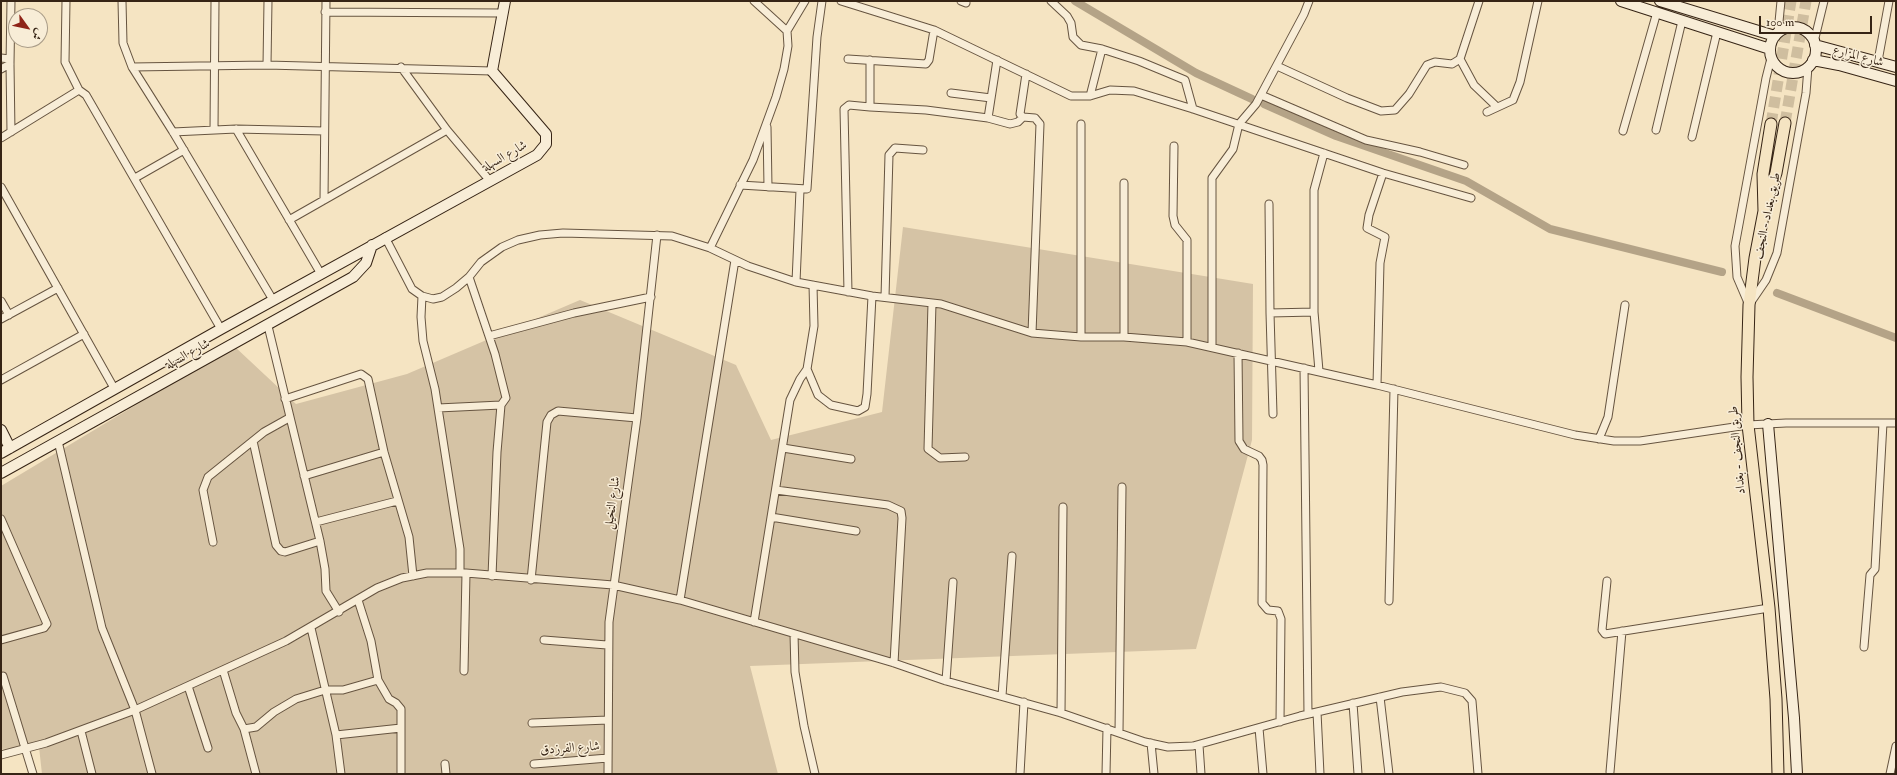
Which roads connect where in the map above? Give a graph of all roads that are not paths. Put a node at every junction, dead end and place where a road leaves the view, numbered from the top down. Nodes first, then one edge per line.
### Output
1 (11, 1) edge
2 (66, 1) edge
3 (122, 1) edge
4 (215, 1) edge
5 (268, 1) edge
6 (326, 1) edge
7 (505, 1) edge
8 (754, 1) edge
9 (805, 1) edge
10 (822, 1) edge
11 (841, 1) edge
12 (1051, 1) edge
13 (1309, 1) edge
14 (1479, 1) edge
15 (1538, 1) edge
16 (1621, 1) edge
17 (1660, 1) edge
18 (1781, 1) edge
19 (1824, 1) edge
20 (1889, 1) edge
21 (325, 12) junction
22 (1657, 12) junction
23 (502, 13) junction
24 (1682, 21) junction
25 (934, 30) junction
26 (788, 32) junction
27 (1716, 32) junction
28 (1777, 34) junction
29 (1814, 43) junction
30 (1102, 49) junction
31 (1771, 53) junction
32 (1, 58) edge
33 (848, 58) dead end
34 (1460, 59) junction
35 (870, 60) junction
36 (996, 60) junction
37 (10, 61) junction
38 (1878, 61) junction
39 (1810, 63) junction
40 (266, 65) junction
41 (214, 66) junction
42 (1277, 66) junction
43 (132, 67) junction
44 (401, 67) junction
45 (1896, 67) edge
46 (324, 68) junction
47 (1, 69) edge
48 (492, 71) junction
49 (1026, 74) junction
50 (1896, 81) edge
51 (79, 90) junction
52 (951, 93) dead end
53 (1261, 95) junction
54 (1090, 96) junction
55 (991, 98) junction
56 (870, 107) junction
57 (1497, 108) junction
58 (1193, 109) junction
59 (1487, 112) dead end
60 (1022, 117) junction
61 (988, 118) junction
62 (767, 122) junction
63 (1785, 123) tunnel mouth
64 (1081, 124) dead end
65 (1239, 124) junction
66 (1771, 124) tunnel mouth
67 (236, 129) junction
68 (214, 130) junction
69 (447, 130) junction
70 (1656, 130) dead end
71 (324, 131) junction
72 (1623, 131) dead end
73 (11, 132) junction
74 (173, 132) junction
75 (1692, 137) dead end
76 (1, 138) edge
77 (1174, 146) dead end
78 (184, 150) junction
79 (923, 150) dead end
80 (1324, 153) junction
81 (1464, 165) dead end
82 (1383, 172) junction
83 (135, 178) junction
84 (490, 182) junction
85 (1124, 183) dead end
86 (740, 185) junction
87 (1, 187) edge
88 (768, 187) junction
89 (800, 190) junction
90 (4, 198) edge
91 (1471, 198) dead end
92 (324, 200) junction
93 (1269, 204) dead end
94 (1764, 210) junction
95 (289, 220) junction
96 (657, 235) junction
97 (386, 238) junction
98 (372, 245) junction
99 (710, 248) junction
100 (735, 260) junction
101 (321, 274) junction
102 (469, 277) junction
103 (796, 282) junction
104 (813, 286) junction
105 (58, 288) junction
106 (848, 292) junction
107 (422, 296) junction
108 (872, 296) junction
109 (651, 297) junction
110 (885, 297) junction
111 (273, 300) junction
112 (1, 301) edge
113 (932, 303) junction
114 (1749, 305) junction
115 (1625, 306) dead end
116 (1314, 312) junction
117 (1270, 313) junction
118 (9, 315) junction
119 (1, 319) edge
120 (268, 326) junction
121 (221, 329) junction
122 (1032, 333) junction
123 (84, 334) junction
124 (489, 336) junction
125 (1081, 337) junction
126 (1124, 337) junction
127 (1187, 342) junction
128 (1212, 347) junction
129 (1238, 353) junction
130 (1271, 361) junction
131 (1304, 368) junction
132 (807, 369) junction
133 (1319, 371) junction
134 (1, 380) edge
135 (1377, 384) junction
136 (114, 388) junction
137 (1394, 389) junction
138 (285, 399) junction
139 (501, 405) junction
140 (438, 408) junction
141 (1273, 414) dead end
142 (289, 418) junction
143 (637, 418) junction
144 (1883, 423) junction
145 (1896, 423) edge
146 (1768, 424) junction
147 (1748, 425) junction
148 (1, 430) edge
149 (1599, 439) junction
150 (58, 441) junction
151 (253, 441) junction
152 (783, 448) junction
153 (6, 450) edge
154 (384, 452) junction
155 (965, 457) dead end
156 (851, 459) dead end
157 (1, 473) edge
158 (304, 476) junction
159 (1122, 487) dead end
160 (776, 490) junction
161 (397, 501) junction
162 (1063, 507) dead end
163 (771, 517) junction
164 (1, 519) edge
165 (316, 522) junction
166 (856, 531) dead end
167 (320, 541) junction
168 (213, 542) dead end
169 (1012, 556) dead end
170 (463, 573) junction
171 (413, 576) junction
172 (492, 576) junction
173 (531, 580) junction
174 (1607, 581) dead end
175 (953, 582) dead end
176 (613, 586) junction
177 (358, 600) junction
178 (680, 600) junction
179 (1389, 600) dead end
180 (1769, 608) junction
181 (339, 612) junction
182 (754, 622) junction
183 (311, 628) junction
184 (1622, 631) junction
185 (794, 634) junction
186 (1, 639) edge
187 (544, 640) dead end
188 (607, 645) junction
189 (1864, 647) dead end
190 (894, 663) junction
191 (224, 670) junction
192 (464, 671) dead end
193 (3, 676) dead end
194 (378, 680) junction
195 (946, 680) junction
196 (188, 686) junction
197 (325, 690) junction
198 (1002, 696) junction
199 (1380, 697) junction
200 (1024, 702) junction
201 (1353, 703) junction
202 (135, 710) junction
203 (1317, 712) junction
204 (1061, 713) junction
205 (1308, 714) junction
206 (608, 720) junction
207 (1280, 722) junction
208 (532, 723) dead end
209 (402, 728) junction
210 (1107, 728) junction
211 (1259, 728) junction
212 (244, 729) junction
213 (81, 731) junction
214 (1119, 732) junction
215 (336, 735) junction
216 (1151, 743) junction
217 (1199, 745) junction
218 (1896, 746) edge
219 (208, 748) dead end
220 (25, 749) junction
221 (1, 754) edge
222 (608, 758) junction
223 (445, 764) dead end
224 (534, 764) dead end
225 (1610, 772) dead end
226 (33, 774) edge
227 (92, 774) edge
228 (152, 774) edge
229 (256, 774) edge
230 (341, 774) edge
231 (401, 774) edge
232 (446, 774) edge
233 (608, 774) edge
234 (815, 774) edge
235 (1020, 774) edge
236 (1106, 774) edge
237 (1154, 774) edge
238 (1201, 774) edge
239 (1263, 774) edge
240 (1320, 774) edge
241 (1358, 774) edge
242 (1389, 774) edge
243 (1478, 774) edge
244 (1778, 774) edge
245 (1797, 774) edge
246 (1890, 774) edge

1 - 37 street
2 - 51 street
3 - 43 street
4 - 41 street
5 - 40 street
6 - 21 street
7 - 23 main road
8 - 26 street
9 - 26 street
10 - 89 street
11 - 25 street
12 - 30 street
13 - 42 street
14 - 34 street
15 - 57 street
16 - 22 main road
17 - 28 main road
18 - 28 street
19 - 29 street
20 - 38 street
21 - 23 street
21 - 46 street
22 - 24 main road
22 - 72 street
23 - 48 main road
24 - 27 main road
24 - 70 street
25 - 35 street
25 - 36 street
26 - 62 street
27 - 31 main road
27 - 75 street
28 - 29 main road
28 - 31 main road
29 - 38 main road, شارع المزارع
29 - 39 main road
30 - 54 street
30 - 58 street
31 - 39 main road
31 - 114 street, طريق بغداد - النجف
32 - 37 street
33 - 35 street
34 - 42 street
34 - 57 street
35 - 56 street
36 - 49 street
36 - 55 street
37 - 47 street
37 - 73 street
38 - 45 main road, شارع المزارع
39 - 50 main road, شارع المزارع
39 - 114 street, طريق بغداد - النجف
40 - 41 street
40 - 46 street
41 - 43 street
41 - 68 street
42 - 53 street
43 - 74 street
44 - 46 street
44 - 48 street
44 - 69 street
46 - 71 street
48 - 84 main road, شارع السهلة
49 - 54 street
49 - 60 street
51 - 73 street
51 - 83 street
52 - 55 street
53 - 65 street
53 - 81 street
54 - 58 street
55 - 61 street
56 - 61 street
56 - 106 street
57 - 59 street
58 - 65 street
60 - 61 street
60 - 122 street
62 - 86 street
62 - 88 street
63 - 94 main road, طريق بغداد - النجف
64 - 125 street
65 - 80 street
65 - 128 street
66 - 94 main road, طريق النجف - بغداد
67 - 68 street
67 - 71 street
67 - 95 street
68 - 74 street
69 - 84 street
69 - 92 street
71 - 92 street
73 - 76 street
74 - 78 street
77 - 127 street
78 - 83 street
78 - 111 street
79 - 110 street
80 - 82 street
80 - 116 street
82 - 91 street
82 - 135 street
83 - 121 street
84 - 97 main road, شارع السهلة
85 - 126 street
86 - 88 street
86 - 99 street
87 - 90 street
88 - 89 street
89 - 103 street
90 - 105 street
92 - 95 street
93 - 117 street
94 - 114 main road, طريق النجف - بغداد
95 - 101 street
96 - 99 street
96 - 102 street
96 - 109 street, شارع النخيل
97 - 98 main road, شارع السهلة
97 - 107 street
98 - 101 main road, شارع السهلة
98 - 120 main road, شارع السهلة
99 - 100 street
100 - 103 street
100 - 178 street
101 - 111 main road, شارع السهلة
102 - 107 street
102 - 124 street
103 - 104 street
104 - 106 street
104 - 132 street
105 - 118 street
105 - 123 street
106 - 108 street
107 - 140 street
108 - 110 street
108 - 132 street
109 - 124 street
109 - 143 street, شارع النخيل
110 - 113 street
111 - 121 main road, شارع السهلة
112 - 118 street
113 - 122 street
113 - 155 street
114 - 147 main road, طريق النجف - بغداد
115 - 149 street
116 - 117 street
116 - 133 street
117 - 130 street
118 - 119 street
120 - 138 street
120 - 150 main road, شارع السهلة
121 - 136 main road, شارع السهلة
122 - 125 street
123 - 134 street
123 - 136 street
124 - 139 street
125 - 126 street
126 - 127 street
127 - 128 street
128 - 129 street
129 - 130 street
129 - 207 street
130 - 131 street
130 - 141 street
131 - 133 street
131 - 205 street
132 - 152 street
133 - 135 street
135 - 137 street
136 - 153 main road, شارع السهلة
137 - 149 street
137 - 179 street
138 - 142 street
138 - 154 street
139 - 140 street
139 - 172 street
140 - 170 street
142 - 151 street
142 - 158 street
143 - 173 street
143 - 176 street, شارع النخيل
144 - 145 street
144 - 146 street
144 - 189 street
146 - 147 street
146 - 245 main road
147 - 149 street
147 - 180 main road, طريق النجف - بغداد
148 - 153 main road
150 - 157 main road, شارع السهلة
150 - 202 street
151 - 167 street
151 - 168 street
152 - 156 street
152 - 160 street
154 - 158 street
154 - 161 street
158 - 165 street
159 - 214 street
160 - 163 street
160 - 190 street
161 - 165 street
161 - 171 street
162 - 204 street
163 - 166 street
163 - 182 street
164 - 186 street
165 - 167 street
167 - 181 street
169 - 198 street
170 - 171 street
170 - 172 street
170 - 192 street
171 - 177 street
172 - 173 street
173 - 176 street
174 - 184 street
175 - 195 street
176 - 178 street
176 - 188 street, شارع النخيل
177 - 181 street
177 - 194 street
178 - 182 street
180 - 184 street
180 - 244 main road, طريق النجف - بغداد
181 - 183 street
182 - 185 street
183 - 191 street
183 - 197 street
184 - 225 street
185 - 190 street
185 - 234 street
187 - 188 street
188 - 206 street, شارع النخيل
190 - 195 street
191 - 196 street
191 - 212 street
193 - 220 street
194 - 197 street
194 - 209 street
195 - 198 street
196 - 202 street
196 - 219 street
197 - 212 street
197 - 215 street
198 - 200 street
199 - 201 street
199 - 242 street
199 - 243 street
200 - 204 street
200 - 235 street
201 - 203 street
201 - 241 street
202 - 213 street
202 - 228 street
203 - 205 street
203 - 240 street
204 - 210 street
205 - 207 street
206 - 208 street
206 - 222 street, شارع النخيل
207 - 211 street
209 - 215 street
209 - 231 street
210 - 214 street
210 - 236 street
211 - 217 street
211 - 239 street
212 - 229 street
213 - 220 street
213 - 227 street
214 - 216 street
215 - 230 street
216 - 217 street
216 - 237 street
217 - 238 street
218 - 246 street
220 - 221 street
220 - 226 street
222 - 224 street, شارع الفرزدق
222 - 233 street, شارع النخيل
223 - 232 street

